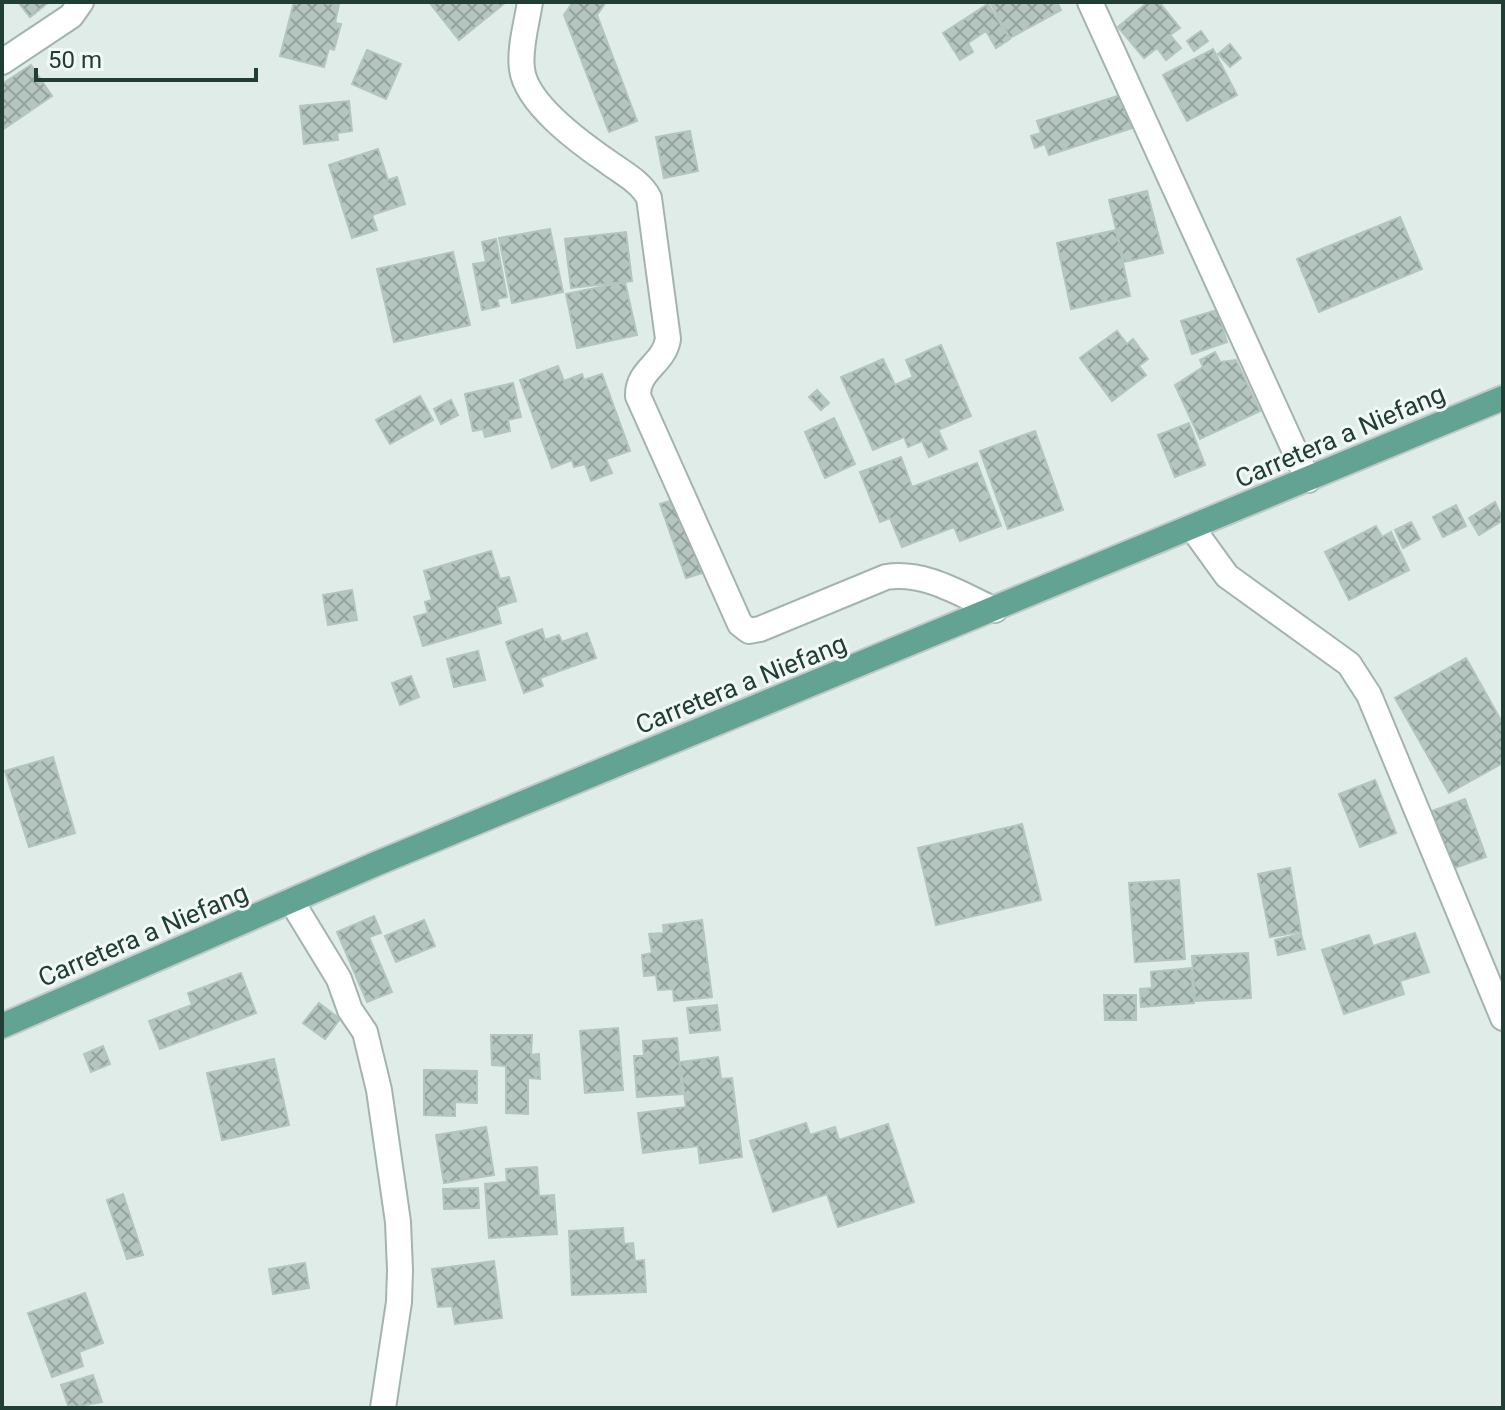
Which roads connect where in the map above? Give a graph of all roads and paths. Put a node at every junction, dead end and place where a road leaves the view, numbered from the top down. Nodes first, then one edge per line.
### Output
1 (81, 2) edge
2 (530, 2) edge
3 (1090, 2) edge
4 (2, 62) edge
5 (1503, 398) edge
6 (1308, 480) junction
7 (1193, 529) junction
8 (995, 610) junction
9 (292, 902) junction
10 (1503, 1018) edge
11 (2, 1026) edge
12 (383, 1408) edge

1 - 4 street
2 - 8 street
3 - 6 street
5 - 6 main road, Carretera a Niefang
6 - 7 main road, Carretera a Niefang
7 - 8 main road, Carretera a Niefang
7 - 10 street
8 - 9 main road, Carretera a Niefang
9 - 11 main road, Carretera a Niefang
9 - 12 street

